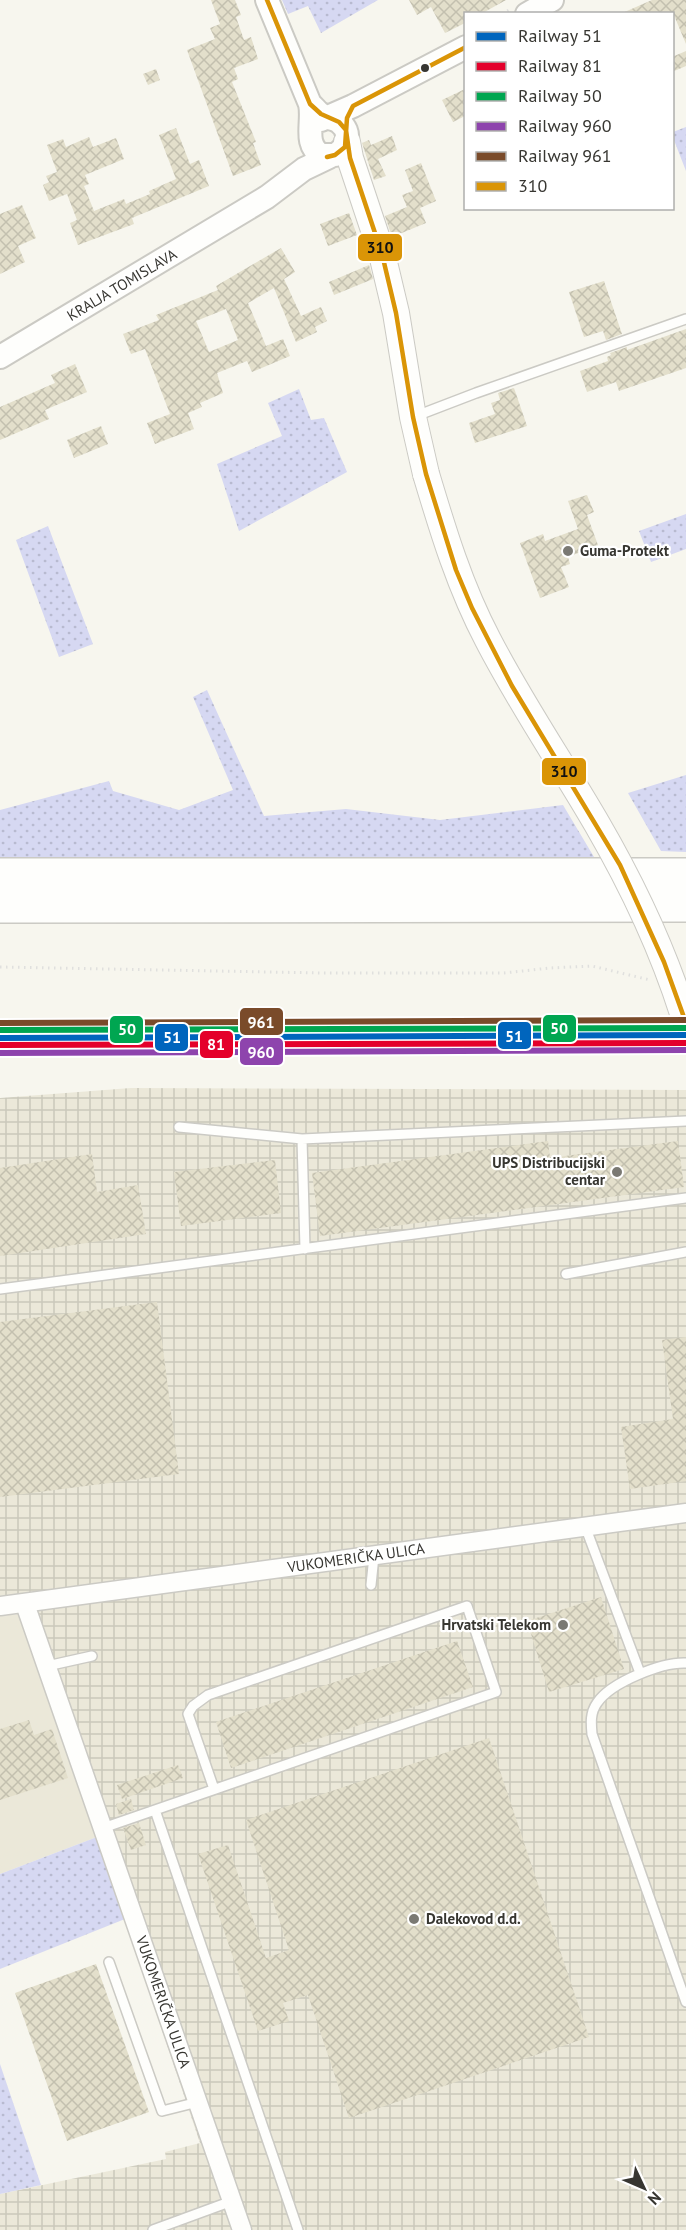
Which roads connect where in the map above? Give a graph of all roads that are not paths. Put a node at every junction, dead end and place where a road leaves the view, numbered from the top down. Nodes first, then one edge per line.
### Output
1 (267, 0) edge
2 (552, 0) edge
3 (531, 12) edge
4 (464, 48) edge
5 (329, 139) junction
6 (686, 319) edge
7 (0, 357) edge
8 (413, 417) junction
9 (0, 875) edge
10 (686, 875) edge
11 (686, 905) edge
12 (0, 906) edge
13 (686, 1023) edge
14 (686, 1121) edge
15 (179, 1127) dead end
16 (302, 1139) junction
17 (686, 1198) edge
18 (305, 1249) junction
19 (686, 1252) edge
20 (566, 1274) dead end
21 (0, 1289) edge
22 (686, 1512) edge
23 (585, 1526) junction
24 (374, 1556) junction
25 (370, 1585) dead end
26 (25, 1604) junction
27 (0, 1606) edge
28 (92, 1656) dead end
29 (686, 1663) edge
30 (47, 1666) junction
31 (640, 1673) junction
32 (214, 1790) junction
33 (155, 1810) junction
34 (103, 1828) junction
35 (109, 1962) dead end
36 (686, 2002) edge
37 (198, 2102) junction
38 (232, 2201) junction
39 (153, 2230) edge
40 (242, 2230) edge
41 (298, 2230) edge

1 - 5 street
2 - 3 street
4 - 5 street
5 - 7 street, KRALJA TOMISLAVA
5 - 8 main road
6 - 8 lane
8 - 13 main road, bridge
9 - 10 highway
11 - 12 highway
14 - 16 lane
15 - 16 lane
16 - 18 lane
17 - 18 lane
18 - 21 lane
19 - 20 lane
22 - 23 street, VUKOMERIČKA ULICA
23 - 24 street, VUKOMERIČKA ULICA
23 - 31 lane
24 - 25 lane
24 - 26 street, VUKOMERIČKA ULICA
26 - 27 street, VUKOMERIČKA ULICA
26 - 30 street, VUKOMERIČKA ULICA
28 - 30 lane
29 - 31 lane
30 - 34 street, VUKOMERIČKA ULICA
31 - 36 lane
32 - 32 lane
32 - 33 lane
33 - 34 lane
33 - 41 lane
34 - 37 street, VUKOMERIČKA ULICA
35 - 37 lane
37 - 38 street, VUKOMERIČKA ULICA
38 - 39 lane
38 - 40 street, VUKOMERIČKA ULICA

